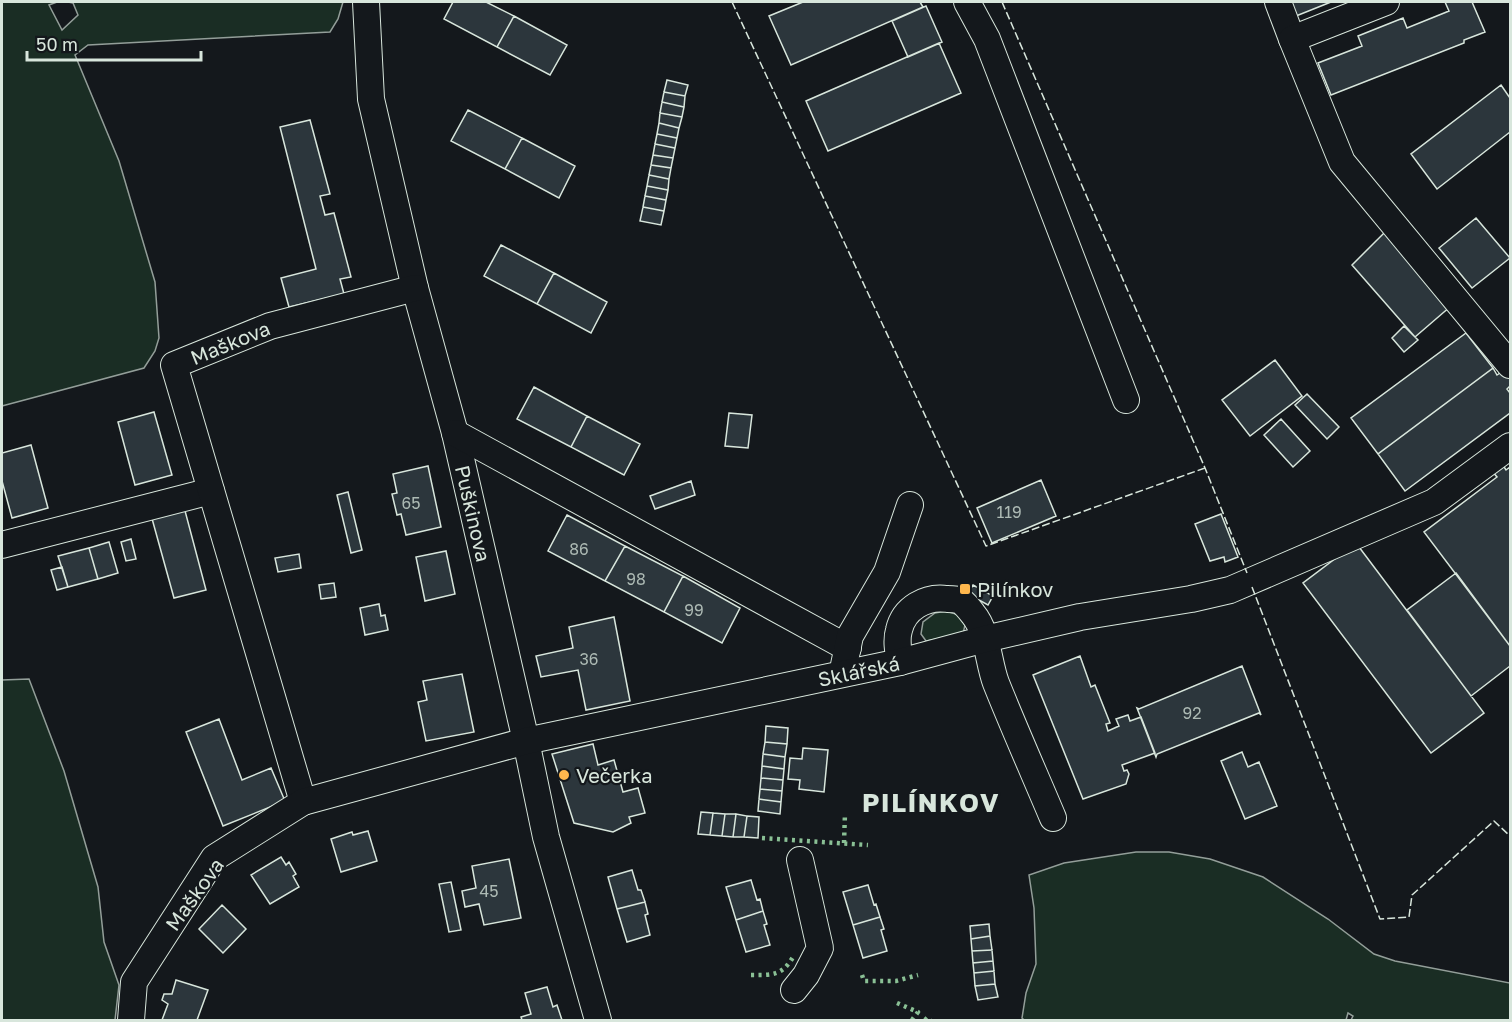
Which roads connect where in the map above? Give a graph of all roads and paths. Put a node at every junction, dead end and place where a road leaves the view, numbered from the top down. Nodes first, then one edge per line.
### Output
1 (366, 2) edge
2 (967, 2) edge
3 (1278, 2) edge
4 (1386, 2) edge
5 (1292, 39) junction
6 (415, 288) junction
7 (1510, 365) edge
8 (1126, 400) dead end
9 (455, 434) junction
10 (1510, 446) edge
11 (211, 491) junction
12 (910, 505) dead end
13 (2, 545) edge
14 (985, 639) junction
15 (848, 648) junction
16 (900, 662) junction
17 (842, 674) junction
18 (526, 741) junction
19 (303, 802) junction
20 (1053, 818) dead end
21 (800, 861) dead end
22 (794, 990) dead end
23 (131, 1020) edge
24 (598, 1020) edge

1 - 6 street, Puškinova
2 - 8 street
3 - 5 street
4 - 5 street
5 - 7 street
6 - 9 street, Puškinova
6 - 11 street, Maškova
9 - 15 street
9 - 18 street, Puškinova
10 - 14 street, Sklářská
11 - 13 street
11 - 19 street, Maškova
12 - 15 street
14 - 16 street, Sklářská
14 - 16 street
14 - 20 street
15 - 17 street
16 - 17 street, Sklářská
17 - 18 street, Sklářská
18 - 19 street, Maškova
18 - 24 street, Puškinova
19 - 23 street, Maškova
21 - 22 street

